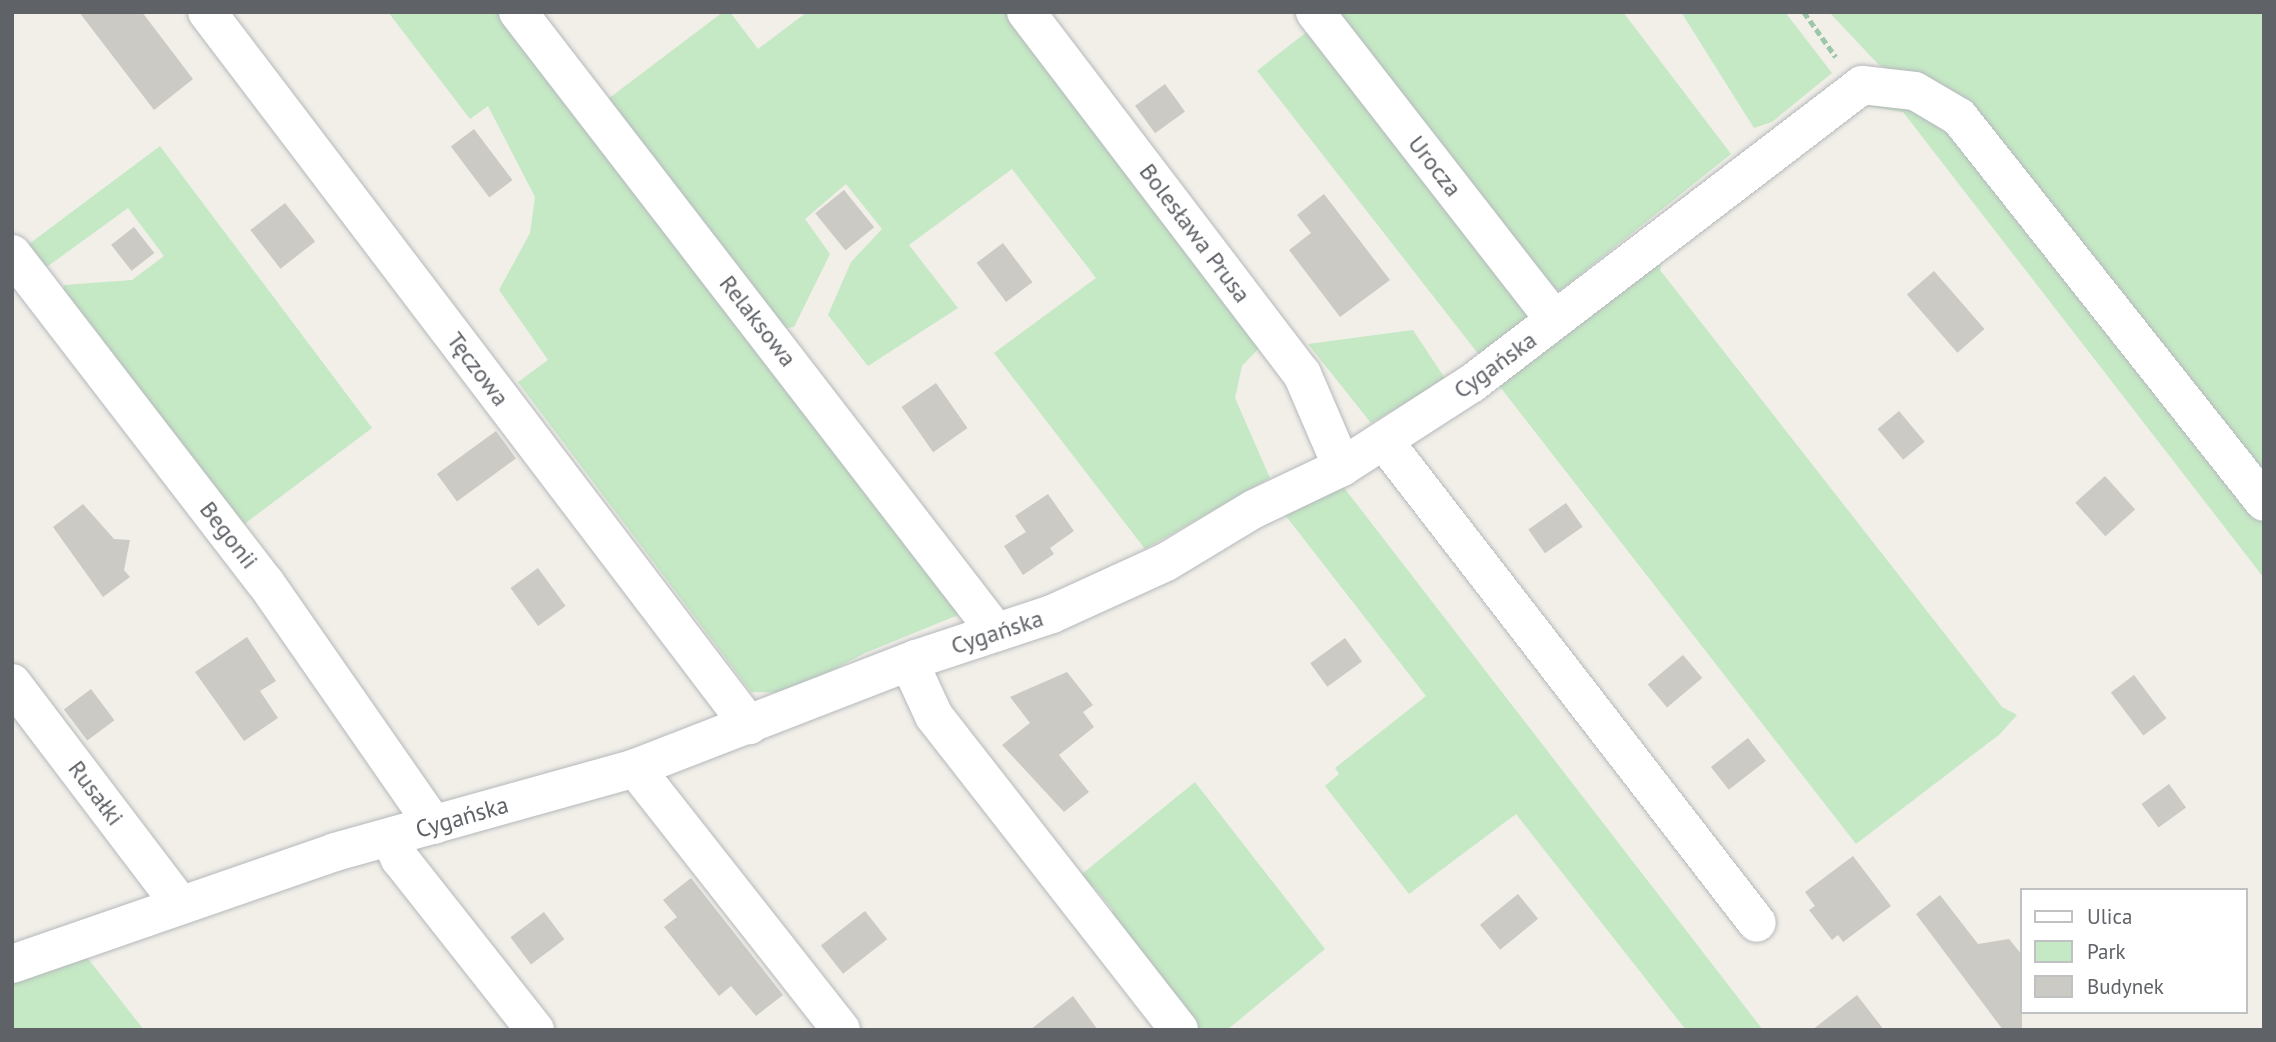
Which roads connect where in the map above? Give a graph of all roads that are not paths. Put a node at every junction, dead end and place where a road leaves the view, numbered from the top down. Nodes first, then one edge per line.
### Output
1 (206, 12) edge
2 (518, 12) edge
3 (1026, 12) edge
4 (1315, 12) edge
5 (12, 254) edge
6 (1555, 320) junction
7 (1384, 441) junction
8 (1342, 467) junction
9 (2264, 502) edge
10 (996, 632) junction
11 (916, 659) junction
12 (12, 683) edge
13 (749, 726) junction
14 (635, 768) junction
15 (435, 825) junction
16 (390, 837) junction
17 (180, 904) junction
18 (1758, 923) dead end
19 (12, 964) edge
20 (534, 1030) edge
21 (841, 1030) edge
22 (1179, 1030) edge

1 - 13 street, Tęczowa
2 - 10 street, Relaksowa
3 - 8 street, Bolesława Prusa
4 - 6 street, Urocza
5 - 15 street, Begonii
6 - 7 street, Cygańska
6 - 9 street, Cygańska
7 - 8 street, Cygańska
7 - 18 street
8 - 10 street, Cygańska
10 - 11 street, Cygańska
11 - 13 street, Cygańska
11 - 22 street
12 - 17 street, Rusałki
13 - 14 street, Cygańska
14 - 15 street, Cygańska
14 - 21 street
15 - 16 street, Cygańska
16 - 17 street, Cygańska
16 - 20 street
17 - 19 street, Cygańska

